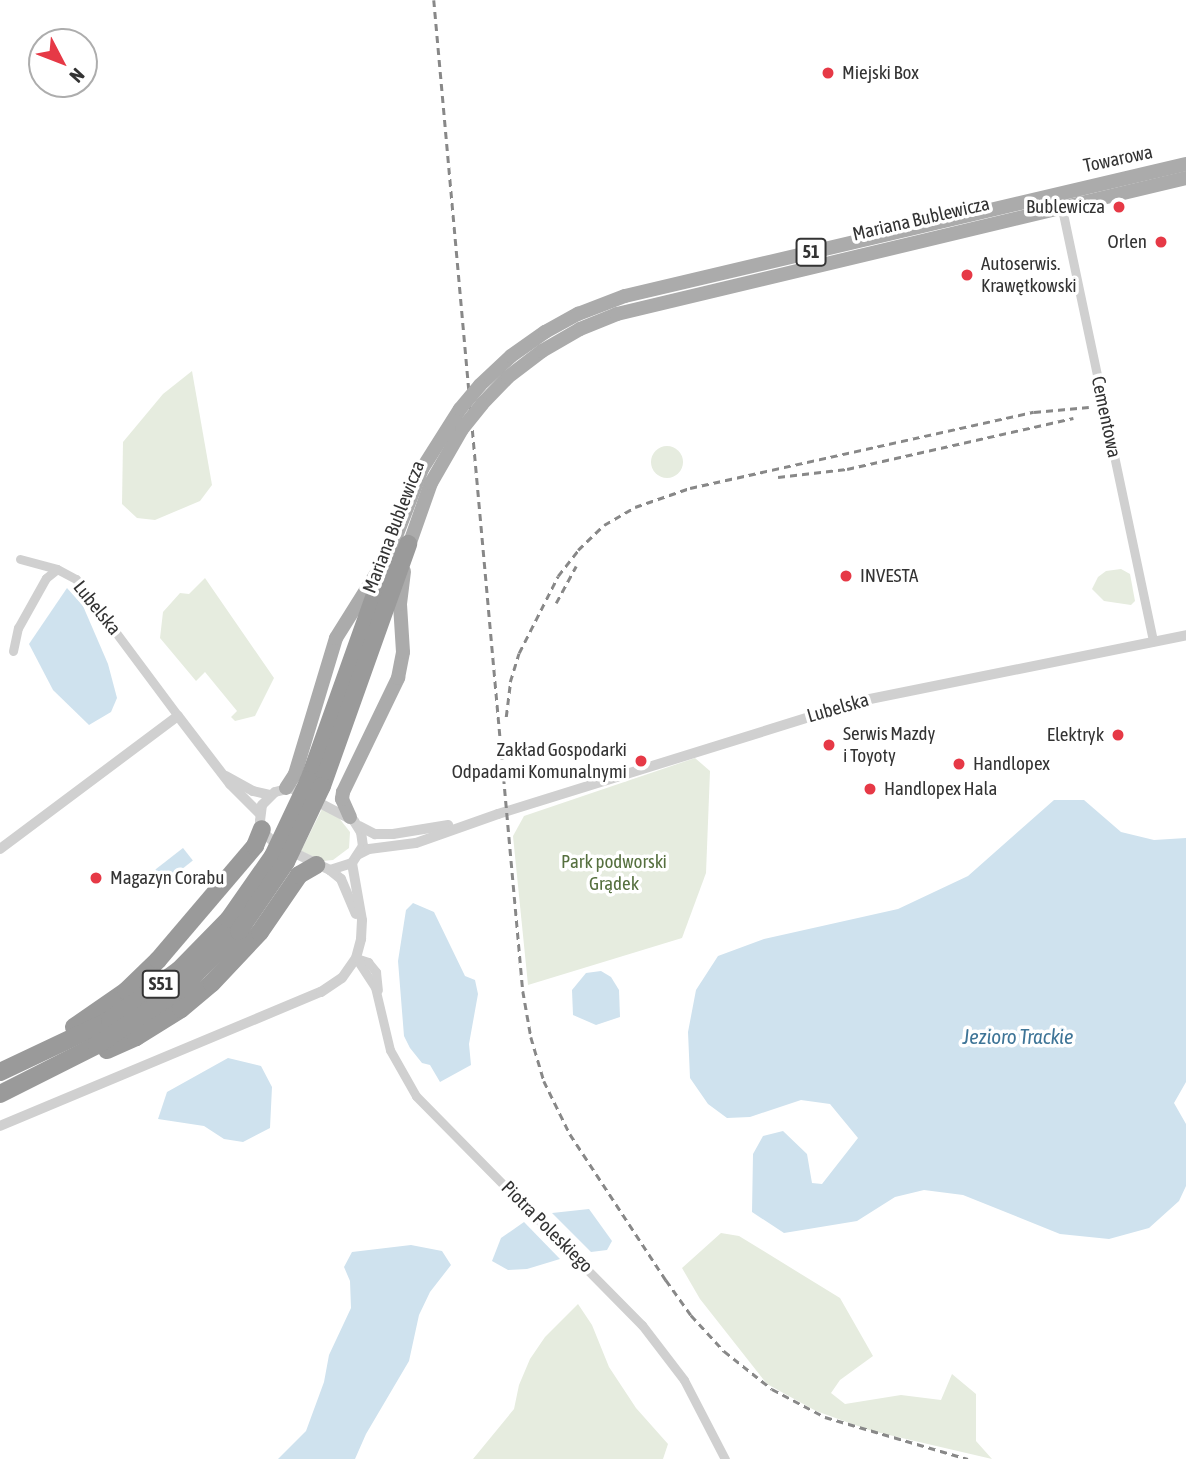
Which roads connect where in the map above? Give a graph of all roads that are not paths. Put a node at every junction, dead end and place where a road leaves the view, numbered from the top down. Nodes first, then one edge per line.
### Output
1 (1186, 164) edge
2 (1186, 178) edge
3 (1059, 193) junction
4 (1062, 208) junction
5 (408, 544) junction
6 (390, 552) junction
7 (20, 559) dead end
8 (57, 569) junction
9 (1186, 635) edge
10 (1153, 641) junction
11 (13, 651) dead end
12 (178, 716) junction
13 (224, 775) junction
14 (315, 783) junction
15 (286, 788) junction
16 (270, 795) junction
17 (499, 814) junction
18 (261, 821) junction
19 (354, 821) junction
20 (0, 849) edge
21 (279, 859) junction
22 (356, 859) junction
23 (323, 868) junction
24 (356, 958) junction
25 (5, 1069) edge
26 (45, 1074) junction
27 (0, 1094) edge
28 (0, 1126) edge
29 (724, 1459) edge

1 - 3 main road, Towarowa / 51
2 - 4 main road, Towarowa / 51
3 - 4 street, Cementowa
3 - 6 main road, Mariana Bublewicza / 51, bridge
4 - 5 main road, Mariana Bublewicza / 51, bridge
4 - 10 street, Cementowa
5 - 14 highway, Mariana Bublewicza / S51
5 - 19 main road
6 - 14 highway, Mariana Bublewicza / S51
6 - 15 main road
7 - 8 street, Lubelska
8 - 11 street
8 - 12 street, Lubelska
9 - 10 street, Lubelska
10 - 17 street, Lubelska
12 - 13 street
12 - 20 street
13 - 16 street
13 - 18 street
14 - 21 highway, Mariana Bublewicza / S51, bridge
15 - 16 street
15 - 19 street, Lubelska
16 - 18 street
17 - 19 street, Lubelska
17 - 22 street, Lubelska
18 - 23 street
18 - 25 highway
19 - 22 street
21 - 25 highway, Mariana Bublewicza / S51
21 - 26 highway, Mariana Bublewicza / S51
22 - 23 street, Lubelska
22 - 24 street
23 - 24 street
23 - 26 highway
24 - 28 street
24 - 29 street, Piotra Poleskiego
26 - 27 highway, Mariana Bublewicza / S51

